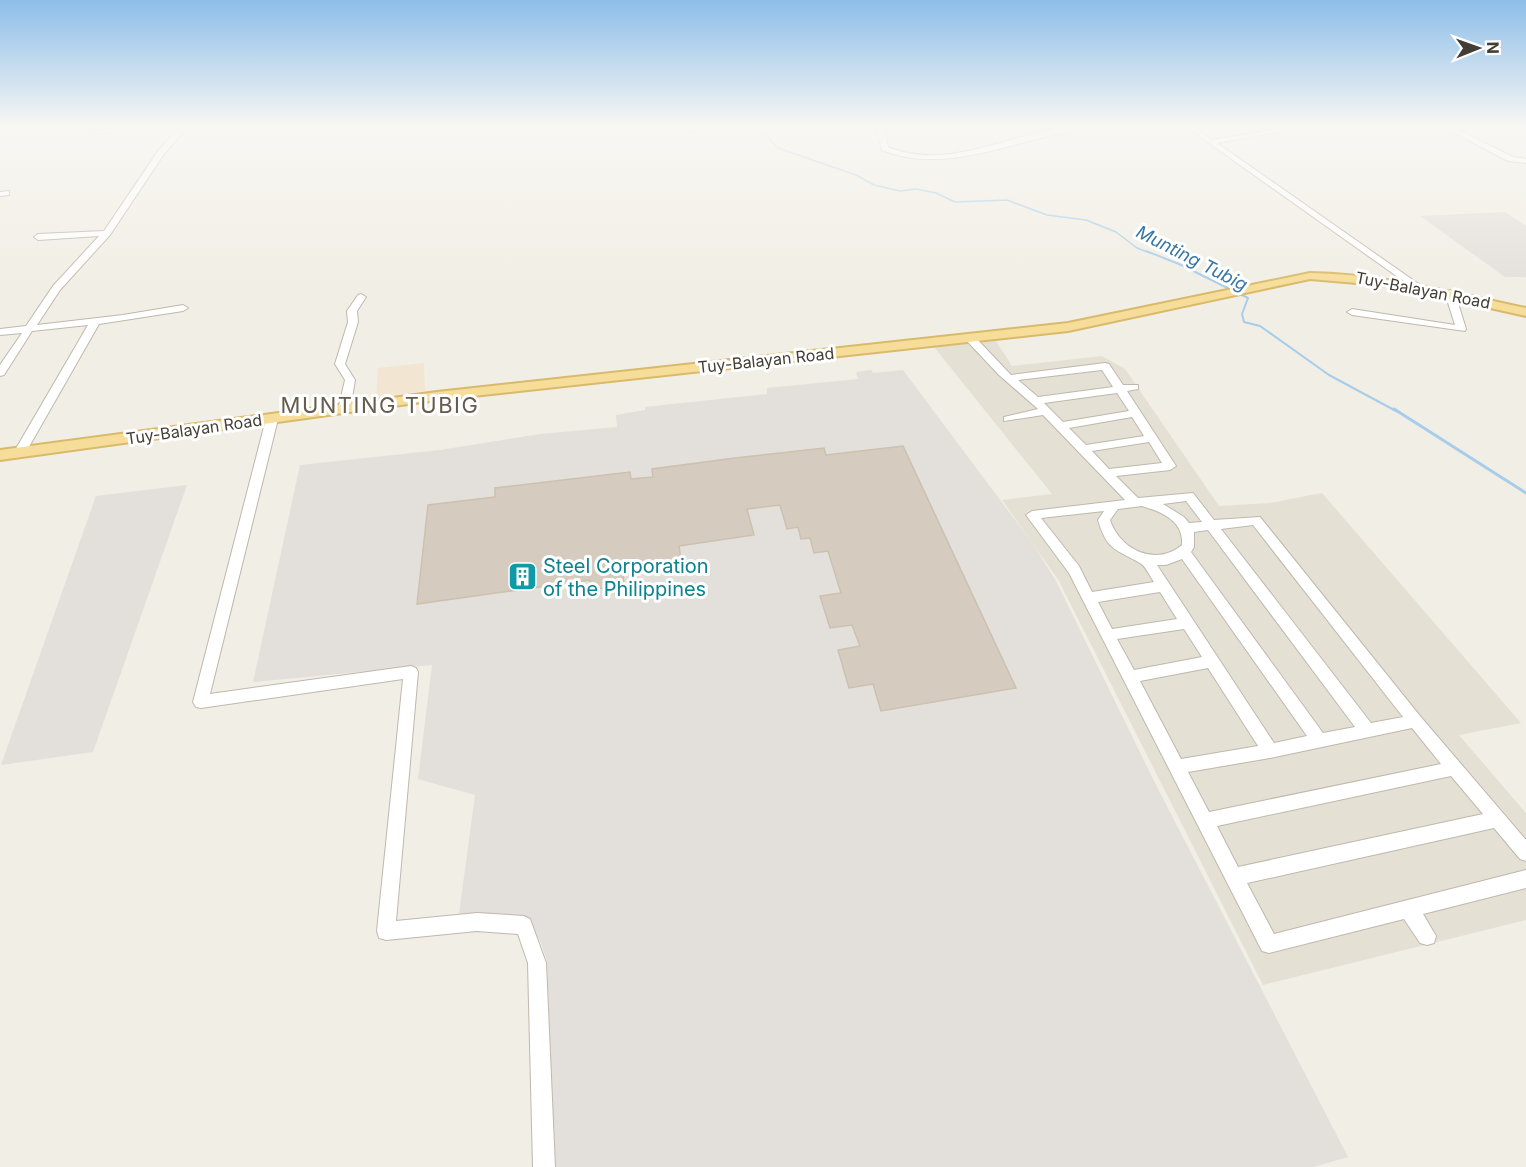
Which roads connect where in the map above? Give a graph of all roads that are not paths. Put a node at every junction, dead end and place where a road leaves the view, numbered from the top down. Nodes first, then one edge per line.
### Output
1 (142, 180) edge
2 (1266, 180) edge
3 (107, 233) junction
4 (38, 237) dead end
5 (1415, 285) junction
6 (1450, 293) junction
7 (361, 297) dead end
8 (183, 308) dead end
9 (1352, 312) dead end
10 (1526, 312) edge
11 (95, 322) junction
12 (30, 330) junction
13 (0, 333) edge
14 (972, 338) junction
15 (0, 373) edge
16 (1014, 379) junction
17 (1134, 387) dead end
18 (1120, 389) junction
19 (1036, 401) junction
20 (344, 410) junction
21 (1046, 411) junction
22 (1135, 413) junction
23 (272, 419) junction
24 (1008, 419) dead end
25 (1061, 426) junction
26 (1152, 438) junction
27 (1083, 449) junction
28 (20, 452) junction
29 (0, 455) edge
30 (1107, 473) junction
31 (1138, 502) junction
32 (1114, 506) junction
33 (1212, 525) junction
34 (1186, 528) junction
35 (1184, 552) junction
36 (1146, 559) junction
37 (1163, 586) junction
38 (1089, 598) junction
39 (1187, 622) junction
40 (1108, 635) junction
41 (1212, 661) junction
42 (1130, 676) junction
43 (1415, 721) junction
44 (1367, 730) junction
45 (1319, 740) junction
46 (1270, 751) junction
47 (1177, 767) junction
48 (1455, 768) junction
49 (1498, 819) junction
50 (1205, 821) junction
51 (1526, 853) edge
52 (1234, 877) junction
53 (1526, 879) edge
54 (1408, 909) junction
55 (1427, 936) dead end
56 (544, 1167) edge

1 - 3 street
2 - 5 street
3 - 4 street
3 - 12 street
5 - 6 main road, Tuy-Balayan Road
5 - 14 main road, Tuy-Balayan Road
6 - 9 street
6 - 10 main road, Tuy-Balayan Road
7 - 20 street
8 - 11 street
11 - 12 street
11 - 28 street
12 - 13 street
12 - 15 street
14 - 16 street
14 - 20 main road, Tuy-Balayan Road
16 - 18 street
16 - 19 street
17 - 18 street
18 - 19 street
18 - 22 street
19 - 21 street
20 - 23 main road, Tuy-Balayan Road
21 - 24 street
21 - 25 street
22 - 25 street
22 - 26 street
23 - 28 main road, Tuy-Balayan Road
23 - 56 street
25 - 27 street
26 - 27 street
26 - 30 street
27 - 30 street
28 - 29 main road, Tuy-Balayan Road
30 - 31 street
31 - 32 street
31 - 33 street
31 - 34 street
32 - 36 street
32 - 38 street
33 - 34 street
33 - 43 street
33 - 44 street
34 - 35 street
35 - 36 street
35 - 45 street
36 - 37 street
37 - 38 street
37 - 39 street
38 - 40 street
39 - 40 street
39 - 41 street
40 - 42 street
41 - 42 street
41 - 46 street
42 - 47 street
43 - 44 street
43 - 48 street
44 - 45 street
45 - 46 street
46 - 47 street
47 - 50 street
48 - 49 street
48 - 50 street
49 - 51 street
49 - 52 street
50 - 52 street
52 - 54 street
53 - 54 street
54 - 55 street

